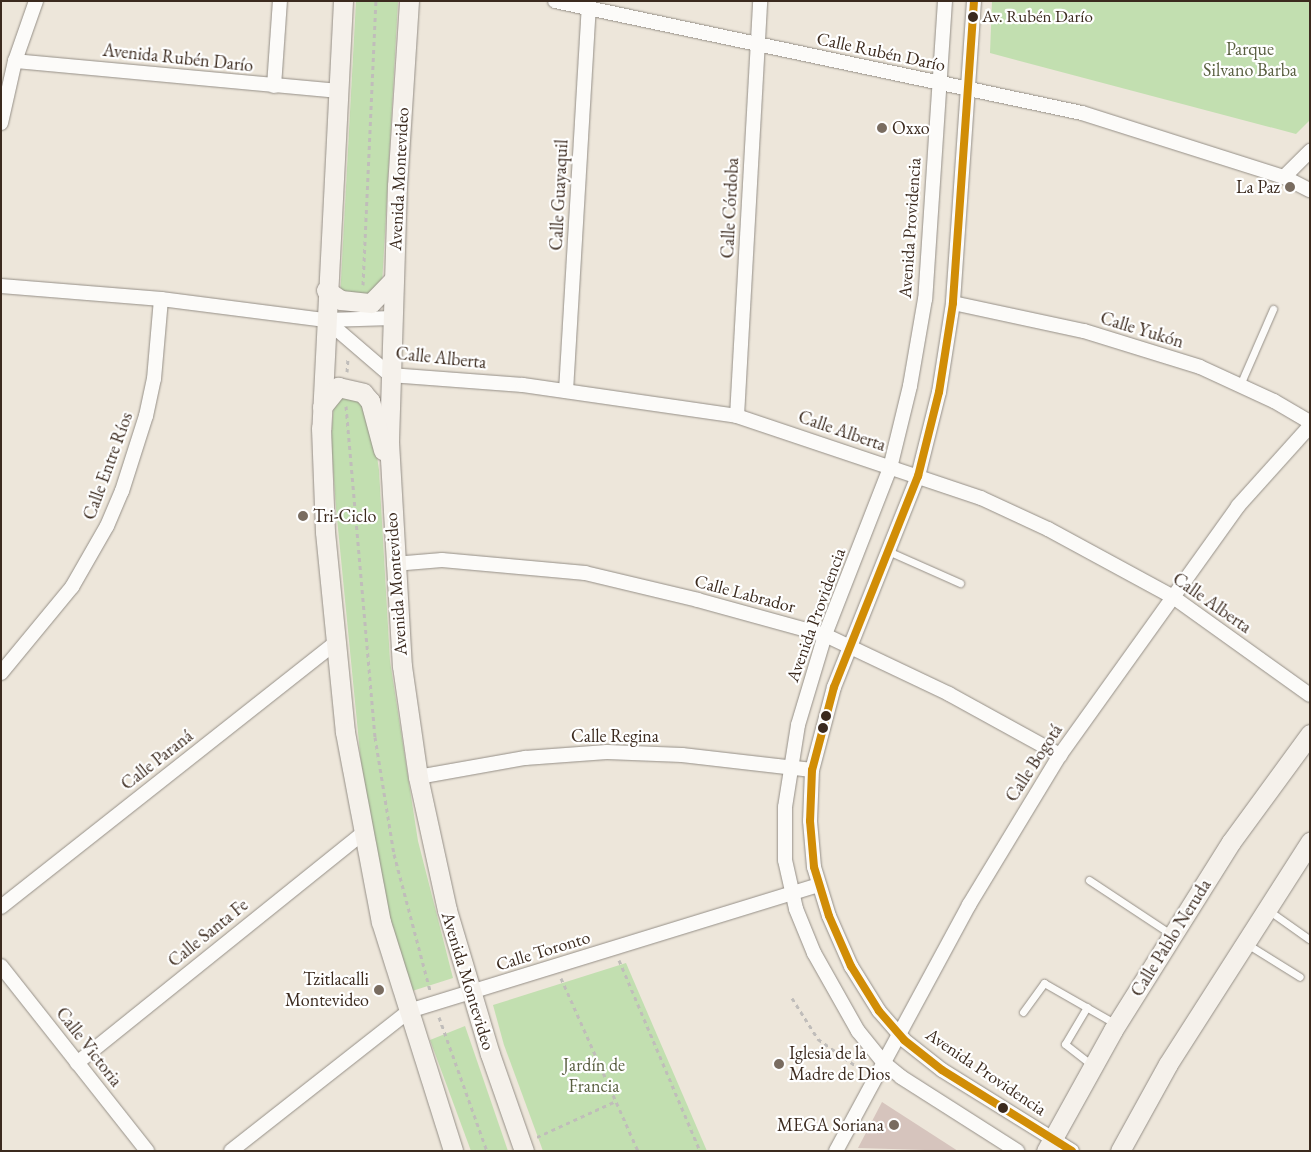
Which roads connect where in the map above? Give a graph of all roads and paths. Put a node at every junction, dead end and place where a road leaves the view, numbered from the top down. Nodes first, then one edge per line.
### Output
1 (36, 1) edge
2 (280, 1) edge
3 (343, 1) edge
4 (409, 1) edge
5 (555, 1) edge
6 (760, 1) edge
7 (945, 1) edge
8 (974, 1) edge
9 (589, 4) edge
10 (758, 46) junction
11 (15, 61) junction
12 (940, 84) junction
13 (274, 86) junction
14 (968, 89) junction
15 (338, 91) junction
16 (1, 123) edge
17 (1310, 151) edge
18 (1284, 177) junction
19 (1310, 190) edge
20 (394, 279) junction
21 (1, 286) edge
22 (326, 290) junction
23 (161, 299) junction
24 (953, 303) junction
25 (1273, 309) dead end
26 (393, 318) junction
27 (326, 320) junction
28 (390, 375) junction
29 (1240, 385) junction
30 (566, 391) junction
31 (322, 408) junction
32 (737, 416) junction
33 (1310, 422) edge
34 (1310, 426) edge
35 (890, 468) junction
36 (389, 470) junction
37 (918, 476) junction
38 (888, 551) junction
39 (394, 564) junction
40 (960, 584) dead end
41 (1173, 596) junction
42 (825, 635) junction
43 (336, 642) junction
44 (850, 645) junction
45 (1, 673) edge
46 (1310, 695) edge
47 (1310, 734) edge
48 (1060, 754) junction
49 (790, 768) junction
50 (812, 770) junction
51 (418, 778) junction
52 (363, 833) junction
53 (1310, 842) edge
54 (1089, 880) dead end
55 (818, 885) junction
56 (791, 893) junction
57 (1, 907) edge
58 (1266, 908) junction
59 (1172, 935) junction
60 (1309, 940) edge
61 (1244, 942) junction
62 (614, 948) junction
63 (1, 966) edge
64 (556, 966) junction
65 (1300, 977) dead end
66 (473, 992) junction
67 (792, 998) dead end
68 (1087, 1007) junction
69 (409, 1011) junction
70 (1023, 1012) dead end
71 (1116, 1024) junction
72 (899, 1033) junction
73 (77, 1063) junction
74 (884, 1063) junction
75 (1092, 1066) junction
76 (875, 1079) junction
77 (616, 1101) junction
78 (1049, 1145) edge
79 (523, 1148) edge
80 (147, 1151) edge
81 (231, 1151) edge
82 (453, 1151) edge
83 (638, 1151) edge
84 (700, 1151) edge
85 (836, 1151) edge
86 (1017, 1151) edge
87 (1072, 1151) edge
88 (1120, 1151) edge

1 - 11 street
2 - 13 street
3 - 15 street
4 - 20 street, Avenida Montevideo
5 - 9 street, Calle Rubén Darío
6 - 10 street, Calle Córdoba
7 - 12 street, Avenida Providencia
8 - 14 street, Avenida Providencia
9 - 10 street, Calle Rubén Darío
9 - 30 street, Calle Guayaquil
10 - 12 street, Calle Rubén Darío
10 - 32 street, Calle Córdoba
11 - 13 street, Avenida Rubén Darío
11 - 16 street
12 - 14 street, Calle Rubén Darío
12 - 35 street, Avenida Providencia
13 - 15 street, Avenida Rubén Darío
14 - 18 street, Calle Rubén Darío
14 - 24 street, Avenida Providencia
15 - 22 street
17 - 18 street
18 - 19 street, Calle Rubén Darío
20 - 22 street
20 - 26 street, Avenida Montevideo
21 - 23 street, Calle Alberta
22 - 27 street
23 - 27 street, Calle Alberta
23 - 45 street, Calle Entre Ríos
24 - 29 street, Calle Yukón
24 - 37 street, Avenida Providencia
25 - 29 lane
26 - 27 street, Calle Alberta
26 - 28 street, Avenida Montevideo
27 - 28 street, Calle Alberta
27 - 31 street
28 - 30 street, Calle Alberta
28 - 36 street, Avenida Montevideo
29 - 33 street, Calle Yukón
30 - 32 street, Calle Alberta
31 - 36 street
31 - 43 street
32 - 35 street, Calle Alberta
34 - 41 street, Calle Bogotá
35 - 37 street, Calle Alberta
35 - 42 street, Avenida Providencia
36 - 39 street, Avenida Montevideo
37 - 38 street, Avenida Providencia
37 - 41 street, Calle Alberta
38 - 40 lane
38 - 44 street, Avenida Providencia
39 - 42 street, Calle Labrador
39 - 51 street, Avenida Montevideo
41 - 46 street, Calle Alberta
41 - 48 street, Calle Bogotá
42 - 44 street, Calle Labrador
42 - 49 street, Avenida Providencia
43 - 52 street
43 - 57 street, Calle Paraná
44 - 48 street, Calle Labrador
44 - 50 street, Avenida Providencia
47 - 59 street, Calle Pablo Neruda
48 - 72 street, Calle Bogotá
49 - 50 street, Calle Regina
49 - 51 street, Calle Regina
49 - 56 street, Avenida Providencia
50 - 55 street, Avenida Providencia
51 - 66 street, Avenida Montevideo
52 - 69 street
52 - 73 street, Calle Santa Fe
53 - 58 street
54 - 59 lane
55 - 56 street, Calle Toronto
55 - 72 street, Avenida Providencia
56 - 62 street, Calle Toronto
56 - 74 street, Avenida Providencia
58 - 60 lane
58 - 61 street
59 - 71 street, Calle Pablo Neruda
61 - 65 lane
61 - 88 street
62 - 64 street, Calle Toronto
62 - 84 path
63 - 73 street, Calle Victoria
64 - 66 street, Calle Toronto
64 - 77 path
66 - 69 street, Calle Toronto
66 - 79 street, Avenida Montevideo
67 - 76 path
68 - 70 lane
68 - 71 lane
68 - 75 lane
69 - 81 street, Calle Toronto
69 - 82 street
71 - 75 street, Calle Pablo Neruda
72 - 74 street, Calle Bogotá
72 - 78 street, Avenida Providencia
73 - 80 street, Calle Victoria
74 - 76 street, Calle Bogotá
74 - 86 street, Avenida Providencia
75 - 78 street, Calle Pablo Neruda
76 - 85 street, Calle Bogotá
77 - 79 path
77 - 83 path
78 - 87 street, Avenida Providencia

